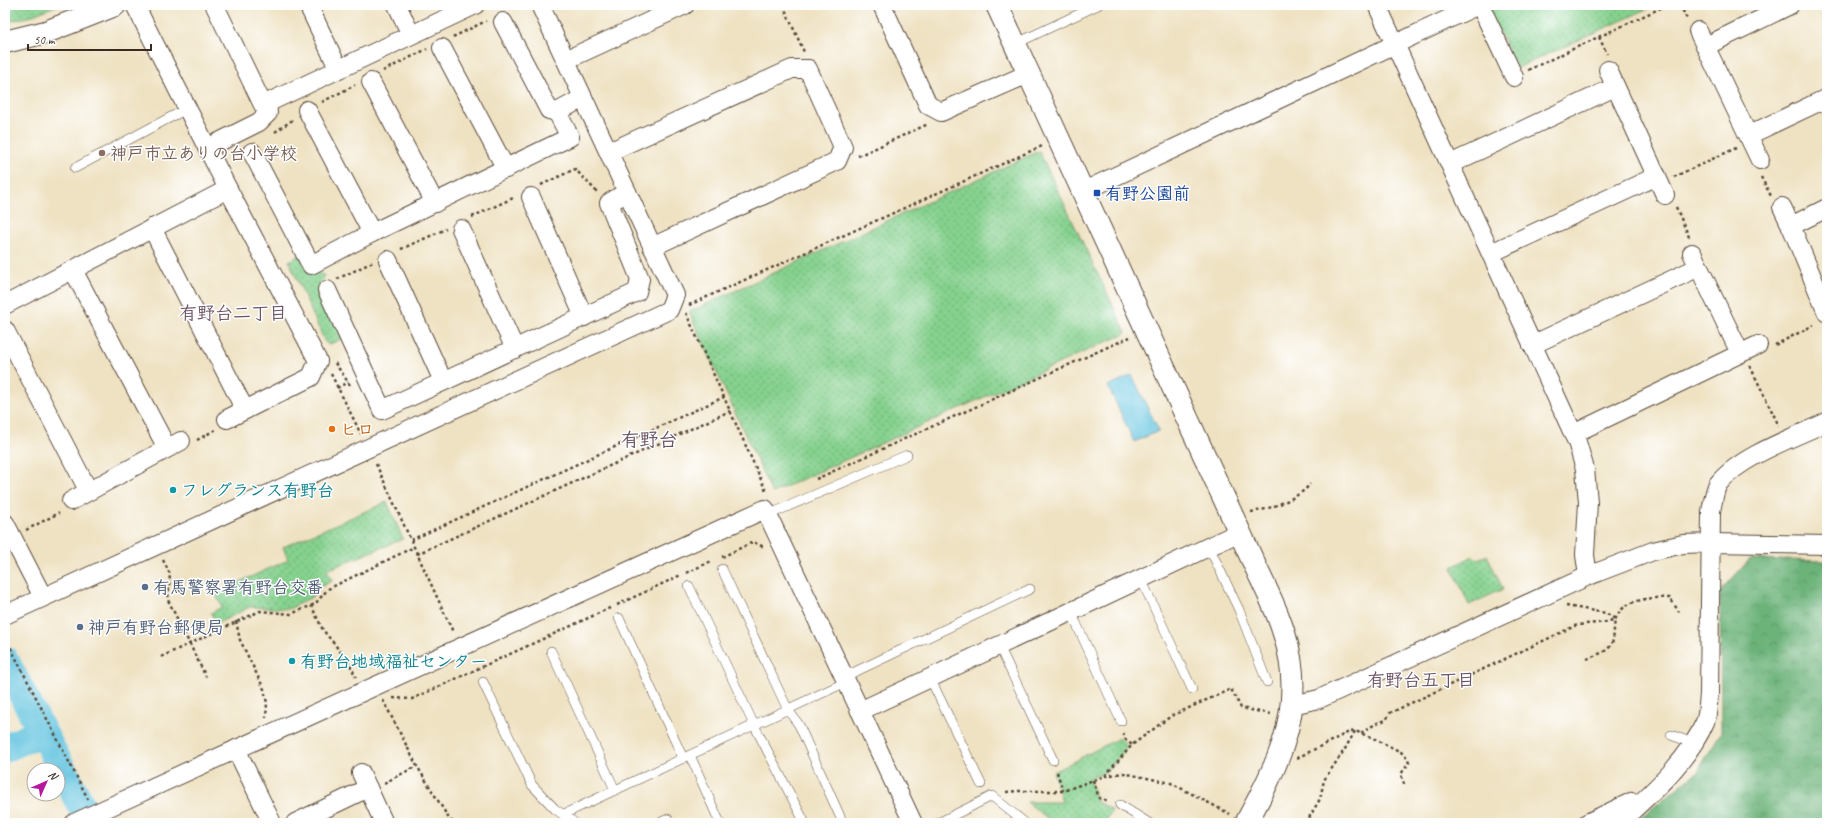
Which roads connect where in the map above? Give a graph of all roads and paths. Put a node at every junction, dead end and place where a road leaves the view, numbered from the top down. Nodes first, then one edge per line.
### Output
1 (115, 5) edge
2 (135, 5) edge
3 (308, 5) edge
4 (397, 5) edge
5 (475, 5) edge
6 (540, 5) edge
7 (685, 5) edge
8 (783, 5) edge
9 (882, 5) edge
10 (997, 5) edge
11 (1098, 5) edge
12 (1377, 5) edge
13 (1479, 5) edge
14 (1667, 5) edge
15 (1790, 5) edge
16 (215, 6) edge
17 (503, 22) dead end
18 (411, 35) junction
19 (5, 42) edge
20 (1015, 44) junction
21 (1395, 45) junction
22 (442, 48) dead end
23 (566, 60) junction
24 (801, 69) junction
25 (339, 70) junction
26 (1608, 70) dead end
27 (1028, 74) junction
28 (1514, 77) joint
29 (371, 82) dead end
30 (1615, 87) junction
31 (583, 98) junction
32 (1827, 98) edge
33 (268, 103) junction
34 (188, 108) junction
35 (306, 110) dead end
36 (937, 110) junction
37 (557, 112) junction
38 (1058, 138) junction
39 (1750, 138) junction
40 (208, 148) junction
41 (252, 152) dead end
42 (608, 152) junction
43 (840, 154) junction
44 (1760, 160) joint
45 (1450, 164) junction
46 (75, 168) dead end
47 (506, 169) junction
48 (1661, 185) junction
49 (228, 189) junction
50 (627, 192) junction
51 (1082, 192) junction
52 (531, 197) dead end
53 (435, 202) junction
54 (1782, 207) joint
55 (1827, 208) edge
56 (1791, 226) junction
57 (152, 228) junction
58 (461, 229) dead end
59 (372, 233) junction
60 (652, 247) junction
61 (1491, 253) junction
62 (388, 260) dead end
63 (1696, 260) junction
64 (73, 270) junction
65 (327, 290) dead end
66 (5, 305) edge
67 (1822, 316) edge
68 (584, 317) junction
69 (5, 330) edge
70 (1131, 337) dead end
71 (1532, 345) junction
72 (1758, 345) joint
73 (515, 349) junction
74 (1740, 353) junction
75 (330, 372) dead end
76 (443, 381) junction
77 (348, 382) dead end
78 (337, 388) junction
79 (724, 397) junction
80 (245, 410) junction
81 (730, 411) junction
82 (228, 419) joint
83 (1827, 422) edge
84 (1573, 434) junction
85 (1786, 441) junction
86 (176, 444) junction
87 (368, 448) junction
88 (907, 455) dead end
89 (811, 481) dead end
90 (1310, 484) dead end
91 (78, 497) junction
92 (770, 497) dead end
93 (1247, 511) dead end
94 (768, 515) junction
95 (9, 530) edge
96 (1240, 532) junction
97 (411, 540) junction
98 (1711, 543) junction
99 (156, 545) junction
100 (1827, 545) edge
101 (1209, 547) junction
102 (414, 548) junction
103 (417, 554) junction
104 (788, 558) junction
105 (722, 569) dead end
106 (1588, 576) junction
107 (1141, 579) junction
108 (689, 586) dead end
109 (1030, 589) dead end
110 (43, 597) junction
111 (311, 605) junction
112 (1563, 605) dead end
113 (1071, 612) junction
114 (1679, 612) dead end
115 (5, 615) edge
116 (619, 618) dead end
117 (1615, 619) junction
118 (236, 621) junction
119 (5, 637) edge
120 (189, 644) junction
121 (999, 646) junction
122 (460, 647) junction
123 (551, 651) dead end
124 (161, 657) dead end
125 (1587, 659) dead end
126 (206, 677) dead end
127 (930, 678) junction
128 (845, 680) junction
129 (483, 682) dead end
130 (1267, 682) dead end
131 (1192, 689) dead end
132 (363, 691) junction
133 (788, 710) junction
134 (860, 711) junction
135 (1291, 712) junction
136 (1120, 721) dead end
137 (754, 725) junction
138 (1355, 731) junction
139 (1361, 733) junction
140 (266, 735) junction
141 (1670, 735) dead end
142 (1693, 743) junction
143 (236, 749) junction
144 (687, 757) junction
145 (1297, 759) dead end
146 (1053, 760) joint
147 (417, 766) junction
148 (1105, 776) junction
149 (1093, 780) junction
150 (366, 784) junction
151 (982, 784) dead end
152 (1404, 784) dead end
153 (615, 790) junction
154 (1063, 791) junction
155 (992, 796) junction
156 (1120, 806) joint
157 (1636, 807) junction
158 (95, 813) junction
159 (564, 814) junction
160 (74, 823) edge
161 (272, 823) edge
162 (295, 823) edge
163 (384, 823) edge
164 (453, 823) edge
165 (575, 823) edge
166 (720, 823) edge
167 (806, 823) edge
168 (843, 823) edge
169 (913, 823) edge
170 (938, 823) edge
171 (1025, 823) edge
172 (1150, 823) edge
173 (1246, 823) edge
174 (1306, 823) edge
175 (1587, 823) edge
176 (1619, 823) edge

1 - 19 street
2 - 34 street
3 - 25 street
4 - 18 street
5 - 18 street
6 - 23 street
7 - 23 street
8 - 24 path
9 - 36 street
10 - 20 street
11 - 20 lane
12 - 21 street
13 - 21 street
13 - 28 street
14 - 28 path
15 - 39 street
16 - 33 street
17 - 37 street
18 - 25 street
20 - 27 street
21 - 45 street
21 - 51 street
22 - 47 street
23 - 31 street
24 - 42 street
24 - 43 street
25 - 33 street
26 - 30 street
27 - 36 street
27 - 38 street
29 - 53 street
30 - 45 street
30 - 48 street
31 - 37 street
31 - 42 street
32 - 39 street
33 - 40 street
34 - 40 street
34 - 46 lane
35 - 59 street
36 - 43 path
37 - 47 street
38 - 51 street
38 - 79 path
39 - 44 street
39 - 48 path
40 - 49 street
41 - 59 street
42 - 50 street
43 - 60 street
44 - 54 path
45 - 61 street
47 - 53 street
48 - 61 street
48 - 63 path
49 - 57 street
49 - 80 street
50 - 60 street
50 - 68 street
51 - 96 street
52 - 68 street
53 - 59 street
54 - 56 street
55 - 56 street
56 - 67 street
57 - 64 street
57 - 80 street
58 - 73 street
60 - 87 street
61 - 71 street
62 - 76 street
63 - 71 street
63 - 74 street
64 - 66 street
64 - 86 street
65 - 76 street
67 - 72 path
68 - 73 street
69 - 91 street
70 - 89 path
71 - 84 street
72 - 74 street
73 - 76 street
74 - 84 street
74 - 85 path
75 - 78 path
77 - 78 path
78 - 87 path
79 - 81 path
79 - 97 path
80 - 82 street
81 - 92 path
81 - 103 path
82 - 86 path
83 - 85 street
84 - 106 street
85 - 98 street
86 - 91 street
87 - 97 path
87 - 99 street
88 - 94 lane
90 - 93 path
91 - 95 path
94 - 104 street
94 - 122 street
95 - 110 street
96 - 101 street
96 - 135 street
97 - 102 path
98 - 100 street
98 - 106 street
98 - 142 street
99 - 110 street
99 - 120 path
101 - 107 street
101 - 130 lane
102 - 103 path
102 - 111 path
103 - 122 path
104 - 128 street
104 - 147 path
105 - 133 lane
106 - 135 street
107 - 113 street
107 - 131 lane
108 - 137 lane
109 - 128 lane
110 - 115 street
111 - 118 path
111 - 132 path
112 - 117 path
113 - 121 street
113 - 136 lane
114 - 117 path
116 - 144 lane
117 - 125 path
117 - 139 path
118 - 120 path
118 - 140 path
119 - 158 path
120 - 124 path
120 - 126 path
121 - 127 street
121 - 146 lane
122 - 132 street
123 - 153 lane
127 - 134 street
127 - 151 lane
128 - 133 lane
128 - 134 street
129 - 159 lane
132 - 140 street
133 - 137 lane
133 - 168 lane
134 - 169 street
135 - 148 path
135 - 173 street
137 - 144 lane
137 - 167 lane
138 - 139 path
138 - 145 path
138 - 174 path
139 - 152 path
140 - 143 street
141 - 142 lane
142 - 157 street
143 - 158 street
143 - 161 street
144 - 153 lane
144 - 166 lane
146 - 154 path
147 - 150 path
147 - 164 path
148 - 149 path
148 - 173 path
149 - 154 path
149 - 156 path
150 - 162 street
150 - 163 street
153 - 159 lane
154 - 155 path
155 - 170 lane
155 - 171 lane
156 - 172 lane
157 - 175 street
157 - 176 street
158 - 160 street
159 - 165 lane

